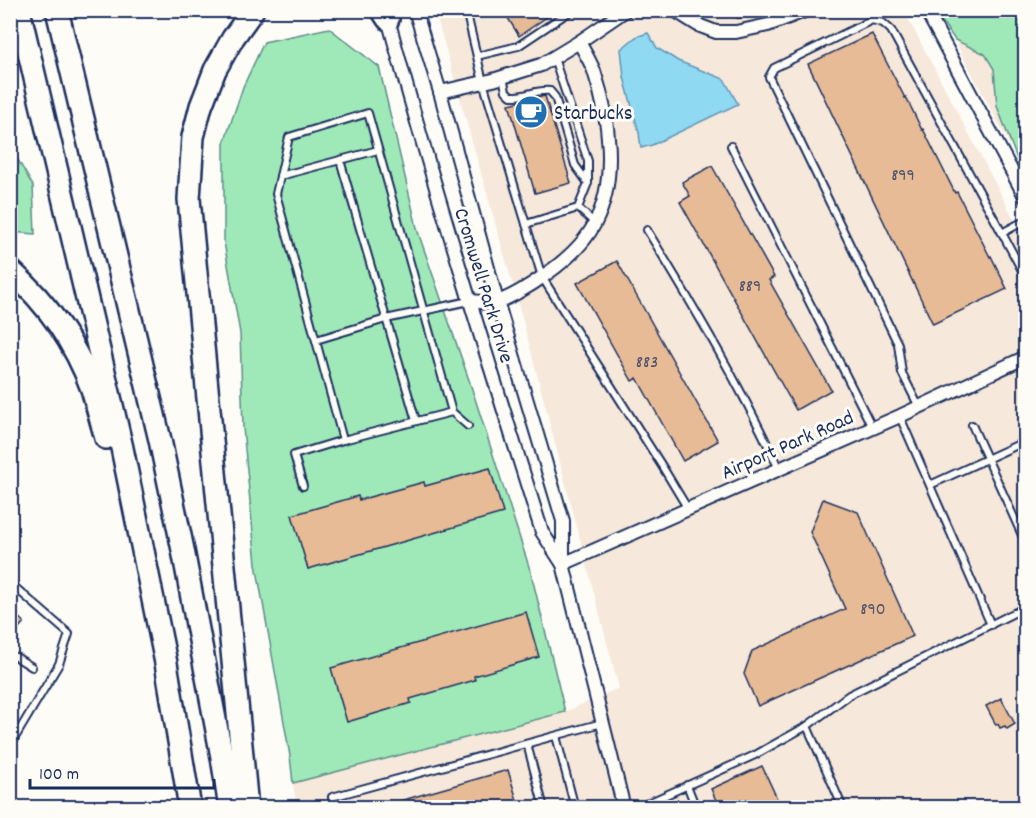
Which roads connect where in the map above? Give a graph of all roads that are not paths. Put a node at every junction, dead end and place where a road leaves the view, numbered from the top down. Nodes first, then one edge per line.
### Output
1 (19, 10) edge
2 (57, 10) edge
3 (415, 10) edge
4 (466, 10) edge
5 (572, 10) edge
6 (626, 10) edge
7 (674, 10) edge
8 (729, 10) edge
9 (754, 10) edge
10 (807, 10) edge
11 (926, 10) edge
12 (253, 11) edge
13 (386, 13) edge
14 (579, 42) junction
15 (477, 56) junction
16 (554, 57) junction
17 (503, 77) junction
18 (483, 82) junction
19 (440, 92) junction
20 (731, 146) dead end
21 (378, 150) junction
22 (340, 160) junction
23 (280, 176) junction
24 (588, 183) junction
25 (1026, 198) edge
26 (578, 208) junction
27 (1026, 220) edge
28 (595, 223) junction
29 (526, 224) junction
30 (647, 230) dead end
31 (1002, 233) junction
32 (10, 270) edge
33 (542, 277) junction
34 (1026, 278) edge
35 (469, 301) junction
36 (497, 301) junction
37 (423, 311) junction
38 (386, 319) junction
39 (316, 340) junction
40 (1026, 357) edge
41 (919, 408) junction
42 (452, 412) junction
43 (900, 416) junction
44 (416, 421) junction
45 (972, 425) dead end
46 (468, 426) dead end
47 (873, 428) junction
48 (343, 440) junction
49 (1026, 441) edge
50 (987, 459) junction
51 (779, 469) junction
52 (930, 485) junction
53 (303, 486) dead end
54 (687, 509) junction
55 (1026, 544) edge
56 (563, 564) junction
57 (10, 583) edge
58 (1026, 607) edge
59 (991, 625) junction
60 (10, 656) edge
61 (166, 663) junction
62 (32, 667) dead end
63 (603, 723) junction
64 (807, 726) junction
65 (556, 736) junction
66 (527, 744) junction
67 (10, 746) edge
68 (687, 786) junction
69 (190, 807) edge
70 (230, 807) edge
71 (247, 807) edge
72 (333, 807) edge
73 (544, 807) edge
74 (575, 807) edge
75 (624, 807) edge
76 (637, 807) edge
77 (696, 807) edge
78 (843, 807) edge

1 - 61 highway
2 - 70 highway
3 - 19 street, Cromwell Park Drive
4 - 15 lane
5 - 15 lane
6 - 14 street
7 - 10 street
8 - 9 lane
11 - 25 street
12 - 71 highway
13 - 35 street, Cromwell Park Drive
14 - 16 street
14 - 28 street
15 - 18 lane
16 - 17 street
16 - 24 lane
17 - 18 street
17 - 24 lane
18 - 19 street
18 - 29 lane
19 - 36 street, Cromwell Park Drive
20 - 47 lane
21 - 22 lane
21 - 23 lane
21 - 37 lane
22 - 23 lane
22 - 38 lane
23 - 39 lane
24 - 26 lane
26 - 28 lane
26 - 29 lane
27 - 31 lane
28 - 33 street
29 - 33 lane
30 - 51 lane
31 - 34 lane
31 - 41 lane
32 - 61 highway
33 - 36 street
33 - 54 lane
35 - 36 street
35 - 37 lane
35 - 56 street, Cromwell Park Drive
36 - 56 street, Cromwell Park Drive
37 - 38 lane
37 - 42 lane
38 - 39 lane
38 - 44 lane
39 - 48 lane
40 - 41 street, Airport Park Road
41 - 43 street, Airport Park Road
42 - 44 lane
42 - 46 lane
43 - 47 street, Airport Park Road
43 - 52 lane
44 - 48 lane
45 - 50 lane
47 - 51 street, Airport Park Road
48 - 53 lane
49 - 50 lane
50 - 52 lane
50 - 55 lane
51 - 54 street, Airport Park Road
52 - 59 lane
54 - 56 street, Airport Park Road
56 - 63 street, Cromwell Park Drive
57 - 67 lane
58 - 59 lane
59 - 64 lane
60 - 62 lane
61 - 69 highway
63 - 65 lane
63 - 75 street, Cromwell Park Drive
64 - 68 lane
64 - 78 lane
65 - 66 lane
65 - 74 lane
66 - 72 lane
66 - 73 lane
68 - 76 lane
68 - 77 lane

